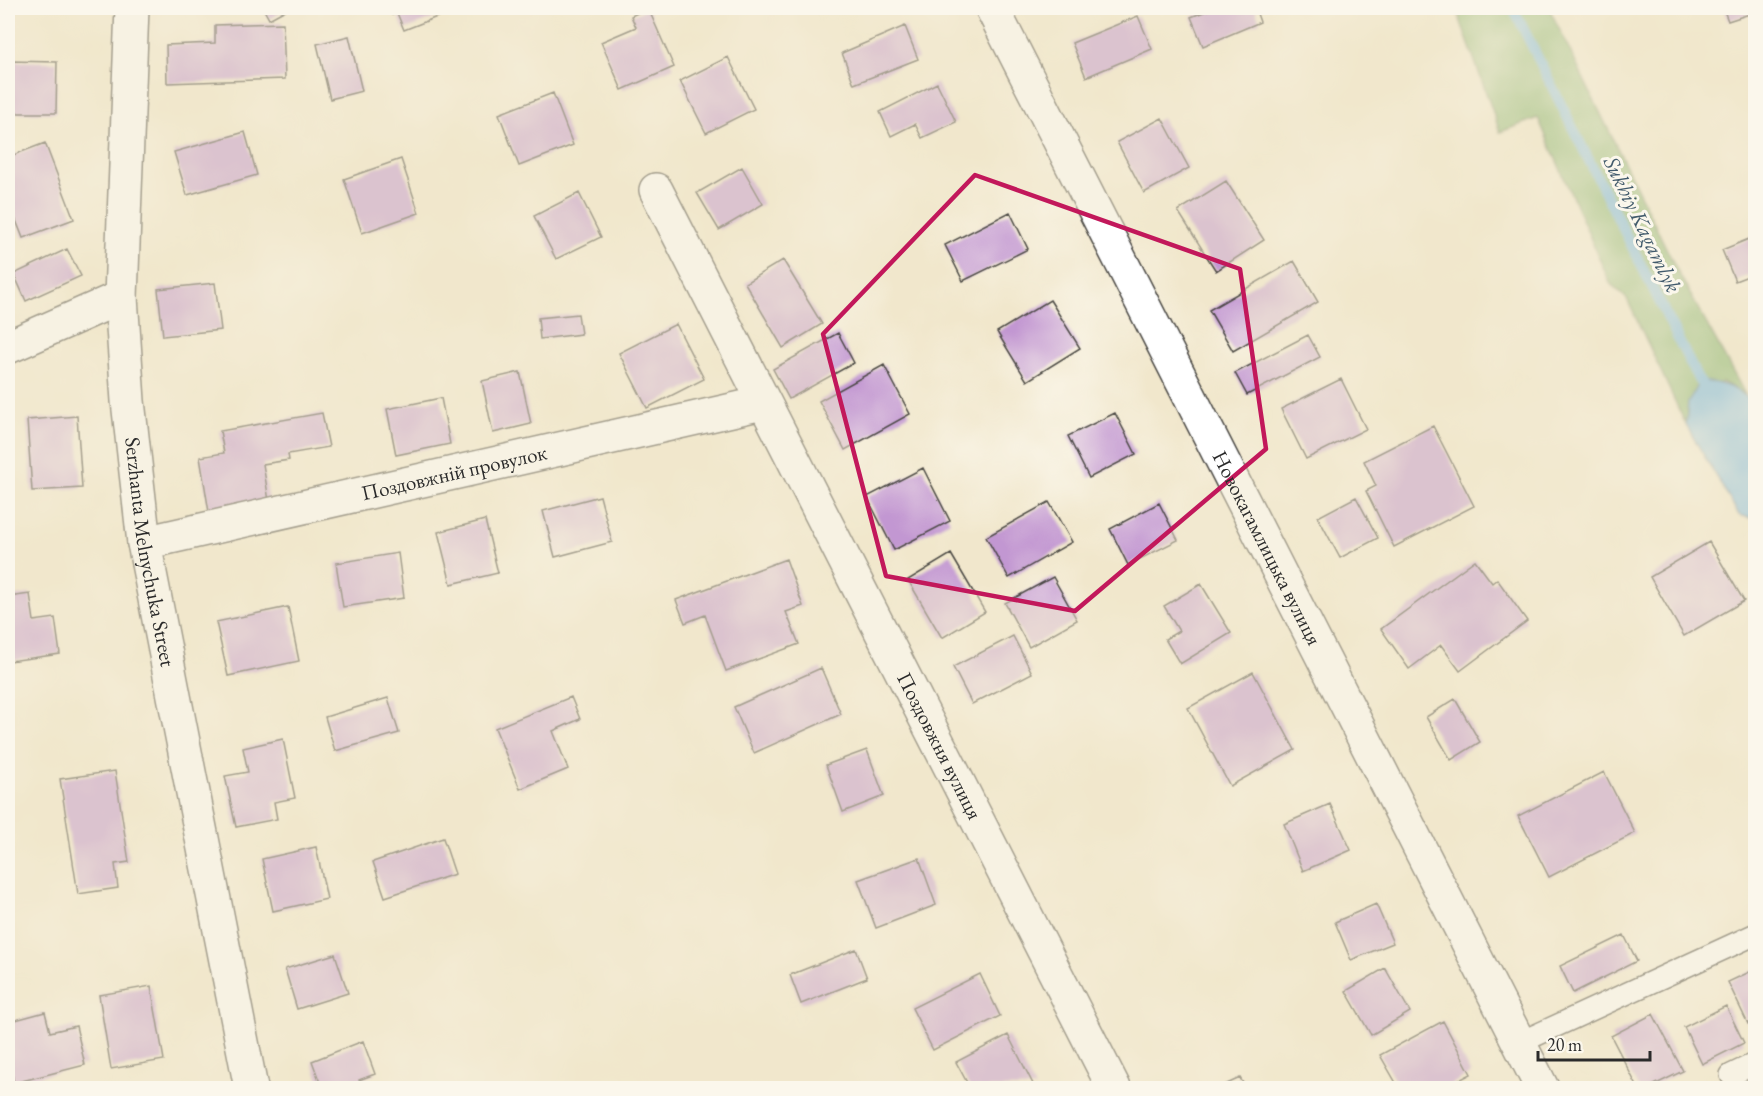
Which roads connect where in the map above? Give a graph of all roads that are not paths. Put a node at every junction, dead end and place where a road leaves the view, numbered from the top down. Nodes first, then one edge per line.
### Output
1 (132, 8) edge
2 (992, 8) edge
3 (656, 190) dead end
4 (121, 297) junction
5 (8, 346) edge
6 (763, 403) junction
7 (144, 543) junction
8 (1755, 934) edge
9 (1519, 1043) junction
10 (1755, 1063) edge
11 (1731, 1075) dead end
12 (251, 1089) edge
13 (1114, 1089) edge
14 (1542, 1089) edge

1 - 4 street, Serzhanta Melnychuka Street
2 - 9 street, Новокагамлицька вулиця
3 - 6 street, Поздовжня вулиця
4 - 5 street
4 - 7 street, Serzhanta Melnychuka Street
6 - 7 street, Поздовжній провулок
6 - 13 street, Поздовжня вулиця
7 - 12 street, Serzhanta Melnychuka Street
8 - 9 lane
9 - 14 street, Новокагамлицька вулиця
10 - 11 lane

